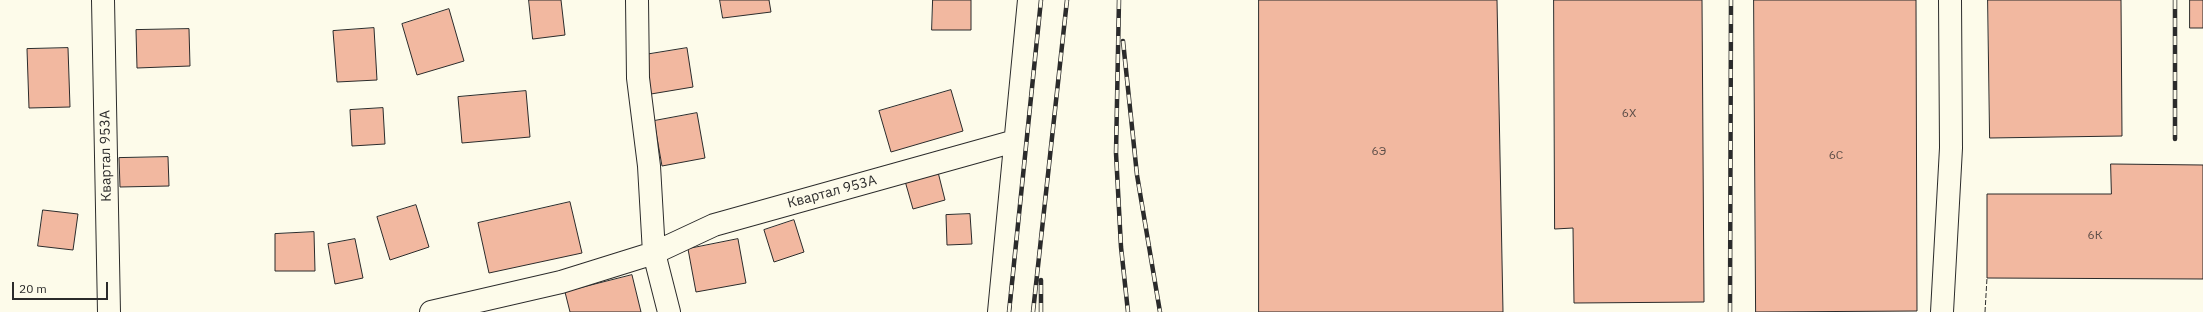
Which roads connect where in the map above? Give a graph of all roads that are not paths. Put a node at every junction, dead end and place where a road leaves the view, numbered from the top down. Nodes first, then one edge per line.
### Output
1 (103, 0) edge
2 (637, 0) edge
3 (1029, 0) edge
4 (1950, 0) edge
5 (1014, 142) junction
6 (654, 253) junction
7 (109, 312) edge
8 (431, 312) edge
9 (669, 312) edge
10 (999, 312) edge
11 (1942, 312) edge

1 - 7 street, Квартал 953А
2 - 6 street
3 - 5 street
4 - 11 street
5 - 6 street, Квартал 953А
5 - 10 street
6 - 8 street, Квартал 953А
6 - 9 street

